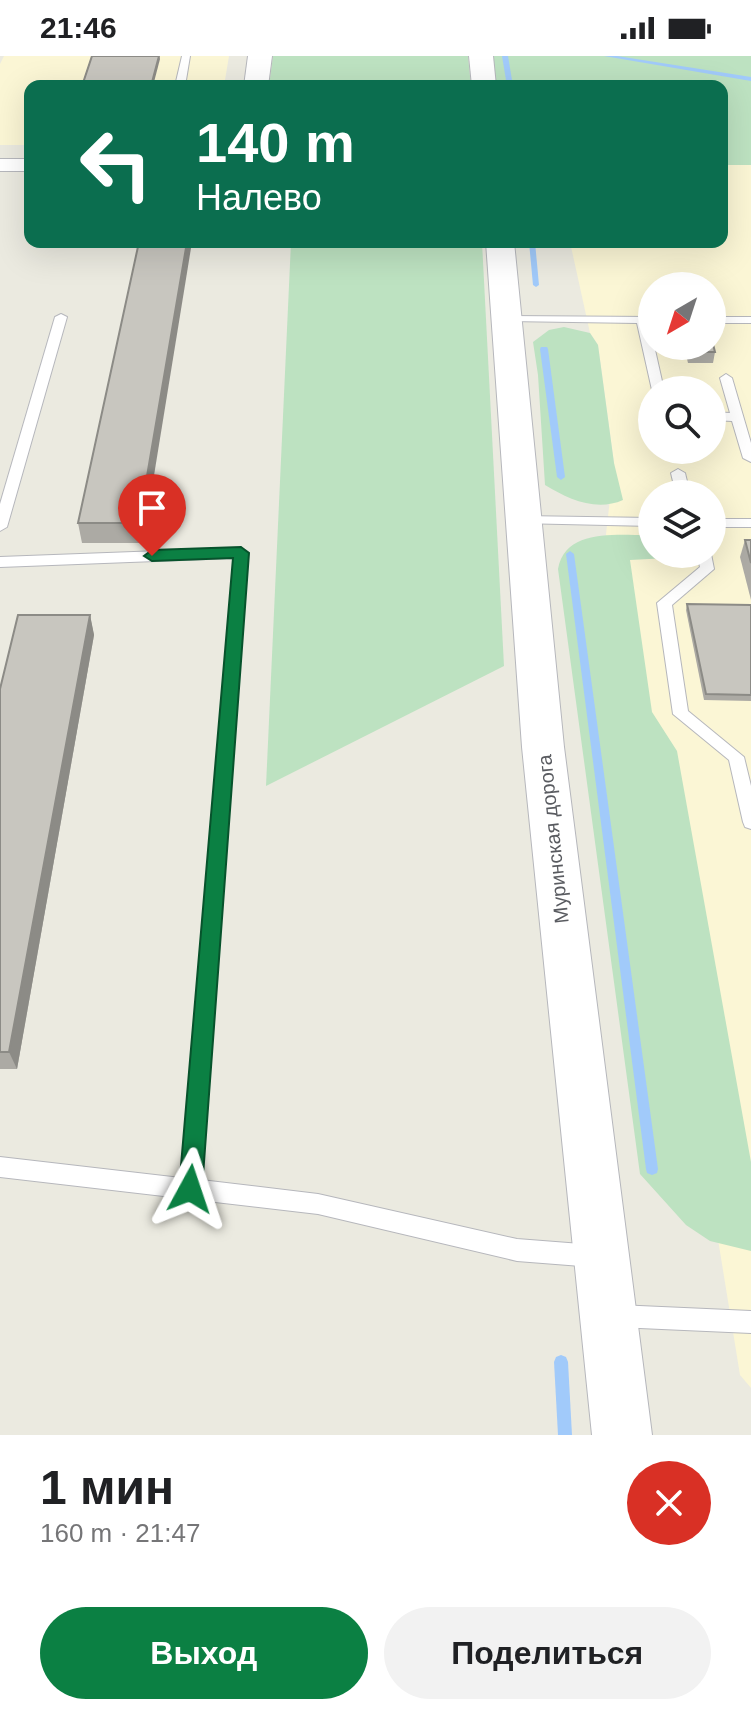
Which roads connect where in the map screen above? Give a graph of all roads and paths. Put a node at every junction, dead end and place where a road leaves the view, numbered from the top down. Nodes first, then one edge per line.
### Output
1 (186, 56) edge
2 (260, 56) edge
3 (481, 56) edge
4 (181, 80) edge
5 (257, 80) edge
6 (483, 80) edge
7 (0, 165) edge
8 (24, 165) edge
9 (501, 248) edge
10 (61, 317) dead end
11 (508, 319) junction
12 (638, 320) edge
13 (726, 320) edge
14 (751, 320) edge
15 (726, 378) dead end
16 (726, 417) edge
17 (737, 417) junction
18 (749, 458) dead end
19 (678, 473) dead end
20 (680, 480) edge
21 (522, 520) junction
22 (638, 522) edge
23 (726, 523) edge
24 (751, 523) edge
25 (0, 527) edge
26 (0, 562) edge
27 (707, 568) edge
28 (751, 822) edge
29 (0, 1167) edge
30 (190, 1189) junction
31 (600, 1257) junction
32 (607, 1316) junction
33 (751, 1322) edge
34 (622, 1435) edge

1 - 4 lane
2 - 5 street
3 - 6 street
7 - 8 street
9 - 11 street, Муринская дорога
10 - 25 lane
11 - 12 lane
11 - 21 street, Муринская дорога
13 - 14 lane
15 - 17 lane
16 - 17 lane
17 - 18 lane
19 - 20 lane
21 - 22 lane
21 - 31 street, Муринская дорога
23 - 24 lane
26 - 30 lane
27 - 28 lane
29 - 30 lane
30 - 31 lane
31 - 32 street, Муринская дорога
32 - 33 lane
32 - 34 street, Муринская дорога

